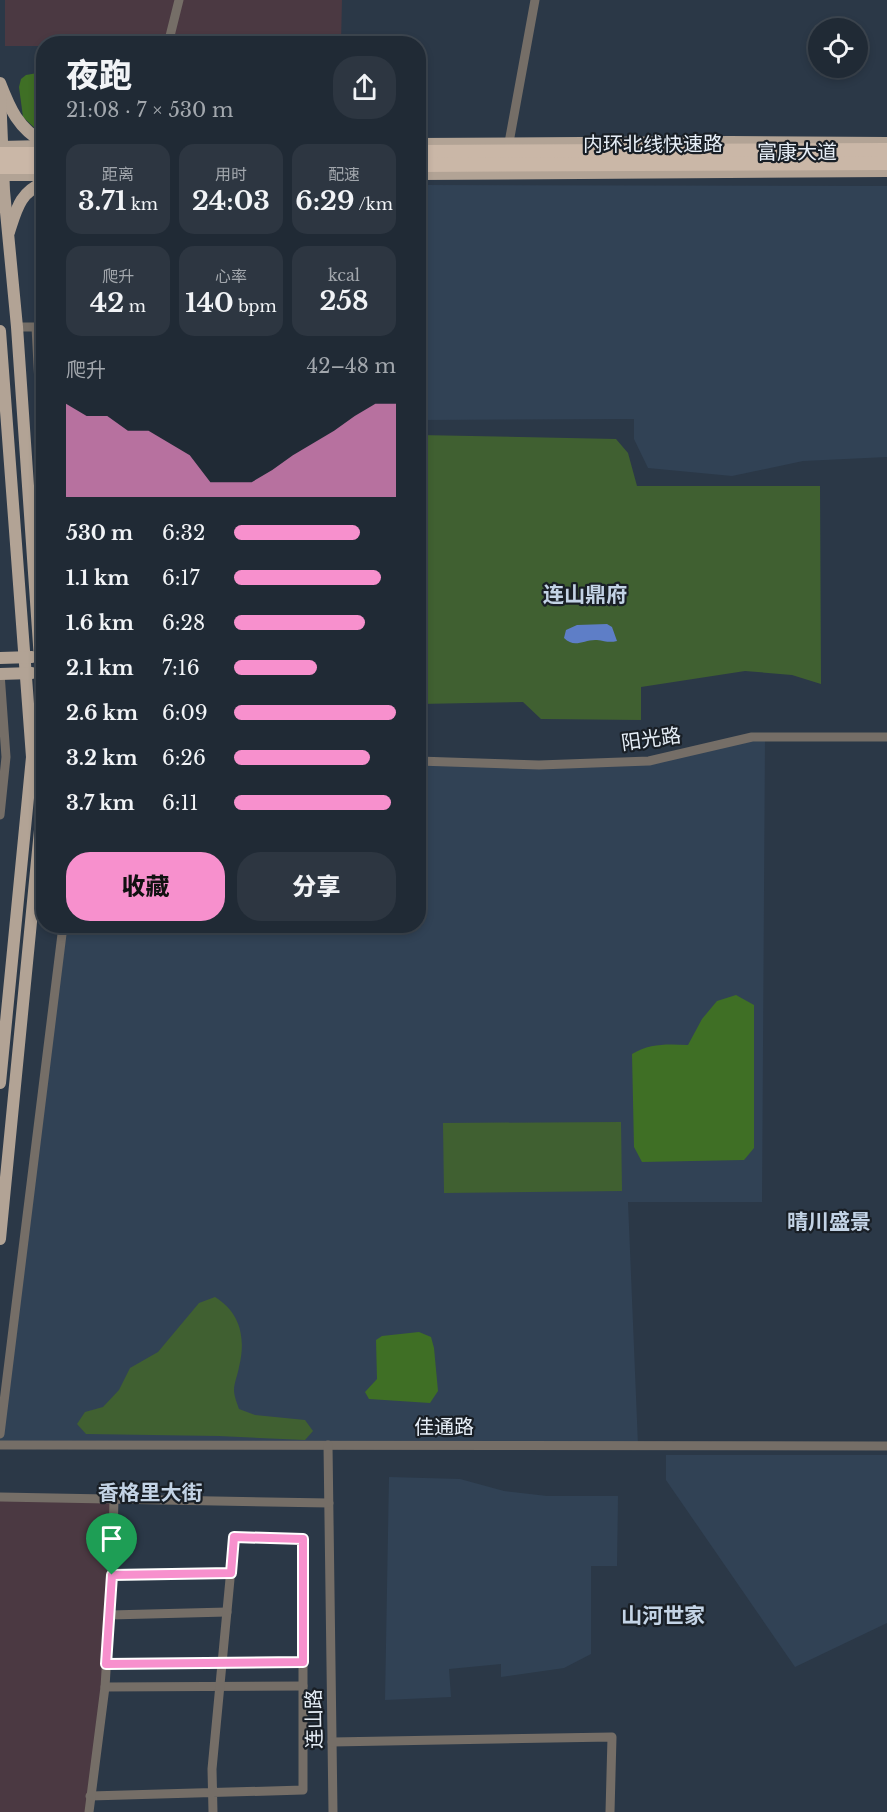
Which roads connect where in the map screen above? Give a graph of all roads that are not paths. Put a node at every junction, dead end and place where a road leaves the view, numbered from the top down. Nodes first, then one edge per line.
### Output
1 (179, 0) edge
2 (536, 0) edge
3 (170, 36) edge
4 (0, 83) edge
5 (0, 93) edge
6 (36, 139) edge
7 (887, 143) edge
8 (426, 144) edge
9 (508, 144) junction
10 (36, 146) edge
11 (1, 149) edge
12 (887, 150) edge
13 (426, 152) edge
14 (36, 153) edge
15 (887, 163) edge
16 (426, 165) edge
17 (36, 168) edge
18 (887, 171) edge
19 (1, 172) edge
20 (508, 173) junction
21 (36, 174) edge
22 (426, 174) edge
23 (36, 186) edge
24 (7, 236) junction
25 (17, 327) junction
26 (36, 327) edge
27 (0, 331) edge
28 (5, 469) edge
29 (36, 612) edge
30 (24, 657) junction
31 (36, 657) edge
32 (0, 658) edge
33 (36, 672) edge
34 (25, 673) junction
35 (0, 674) edge
36 (887, 737) edge
37 (426, 761) edge
38 (0, 815) edge
39 (36, 871) edge
40 (62, 933) edge
41 (0, 1083) edge
42 (0, 1239) edge
43 (0, 1434) edge
44 (0, 1445) edge
45 (328, 1445) junction
46 (887, 1446) edge
47 (0, 1497) edge
48 (114, 1499) junction
49 (329, 1503) junction
50 (231, 1573) junction
51 (112, 1575) junction
52 (227, 1612) junction
53 (110, 1615) junction
54 (303, 1662) junction
55 (223, 1663) junction
56 (106, 1664) junction
57 (221, 1686) junction
58 (303, 1686) junction
59 (105, 1687) junction
60 (332, 1742) junction
61 (213, 1792) junction
62 (90, 1796) junction
63 (89, 1812) edge
64 (213, 1812) edge
65 (333, 1812) edge
66 (610, 1812) edge

1 - 3 street
2 - 9 street
4 - 6 main road
5 - 11 main road
7 - 9 main road, 富康大道
8 - 9 main road, 富康大道
9 - 20 street
10 - 11 main road
11 - 14 highway, bridge
11 - 19 main road
12 - 13 highway, 内环北线快速路, bridge
15 - 16 highway, 内环北线快速路, bridge
17 - 19 highway, bridge
18 - 20 main road, 富康大道
19 - 21 main road
19 - 24 main road
20 - 22 main road, 富康大道
23 - 24 main road
24 - 25 main road
25 - 26 street
25 - 29 main road
27 - 28 main road
28 - 30 main road
30 - 31 main road
30 - 32 main road
30 - 34 main road
33 - 34 main road
34 - 35 main road
34 - 41 main road
35 - 38 street
36 - 37 street, 阳光路
39 - 42 main road
40 - 43 street
44 - 45 street, 佳通路
45 - 46 street, 佳通路
45 - 49 street, 连山路
47 - 48 street
48 - 49 street
48 - 51 street
49 - 60 street, 连山路
50 - 51 street
50 - 52 street
50 - 54 street
51 - 53 street
52 - 53 street
52 - 55 street
53 - 56 street
54 - 55 street
54 - 58 street
55 - 56 street
55 - 57 street
56 - 59 street
57 - 58 street
57 - 59 street
57 - 61 street
58 - 61 street
59 - 62 street
60 - 65 street, 连山路
60 - 66 street
61 - 62 street
61 - 64 street
62 - 63 street

